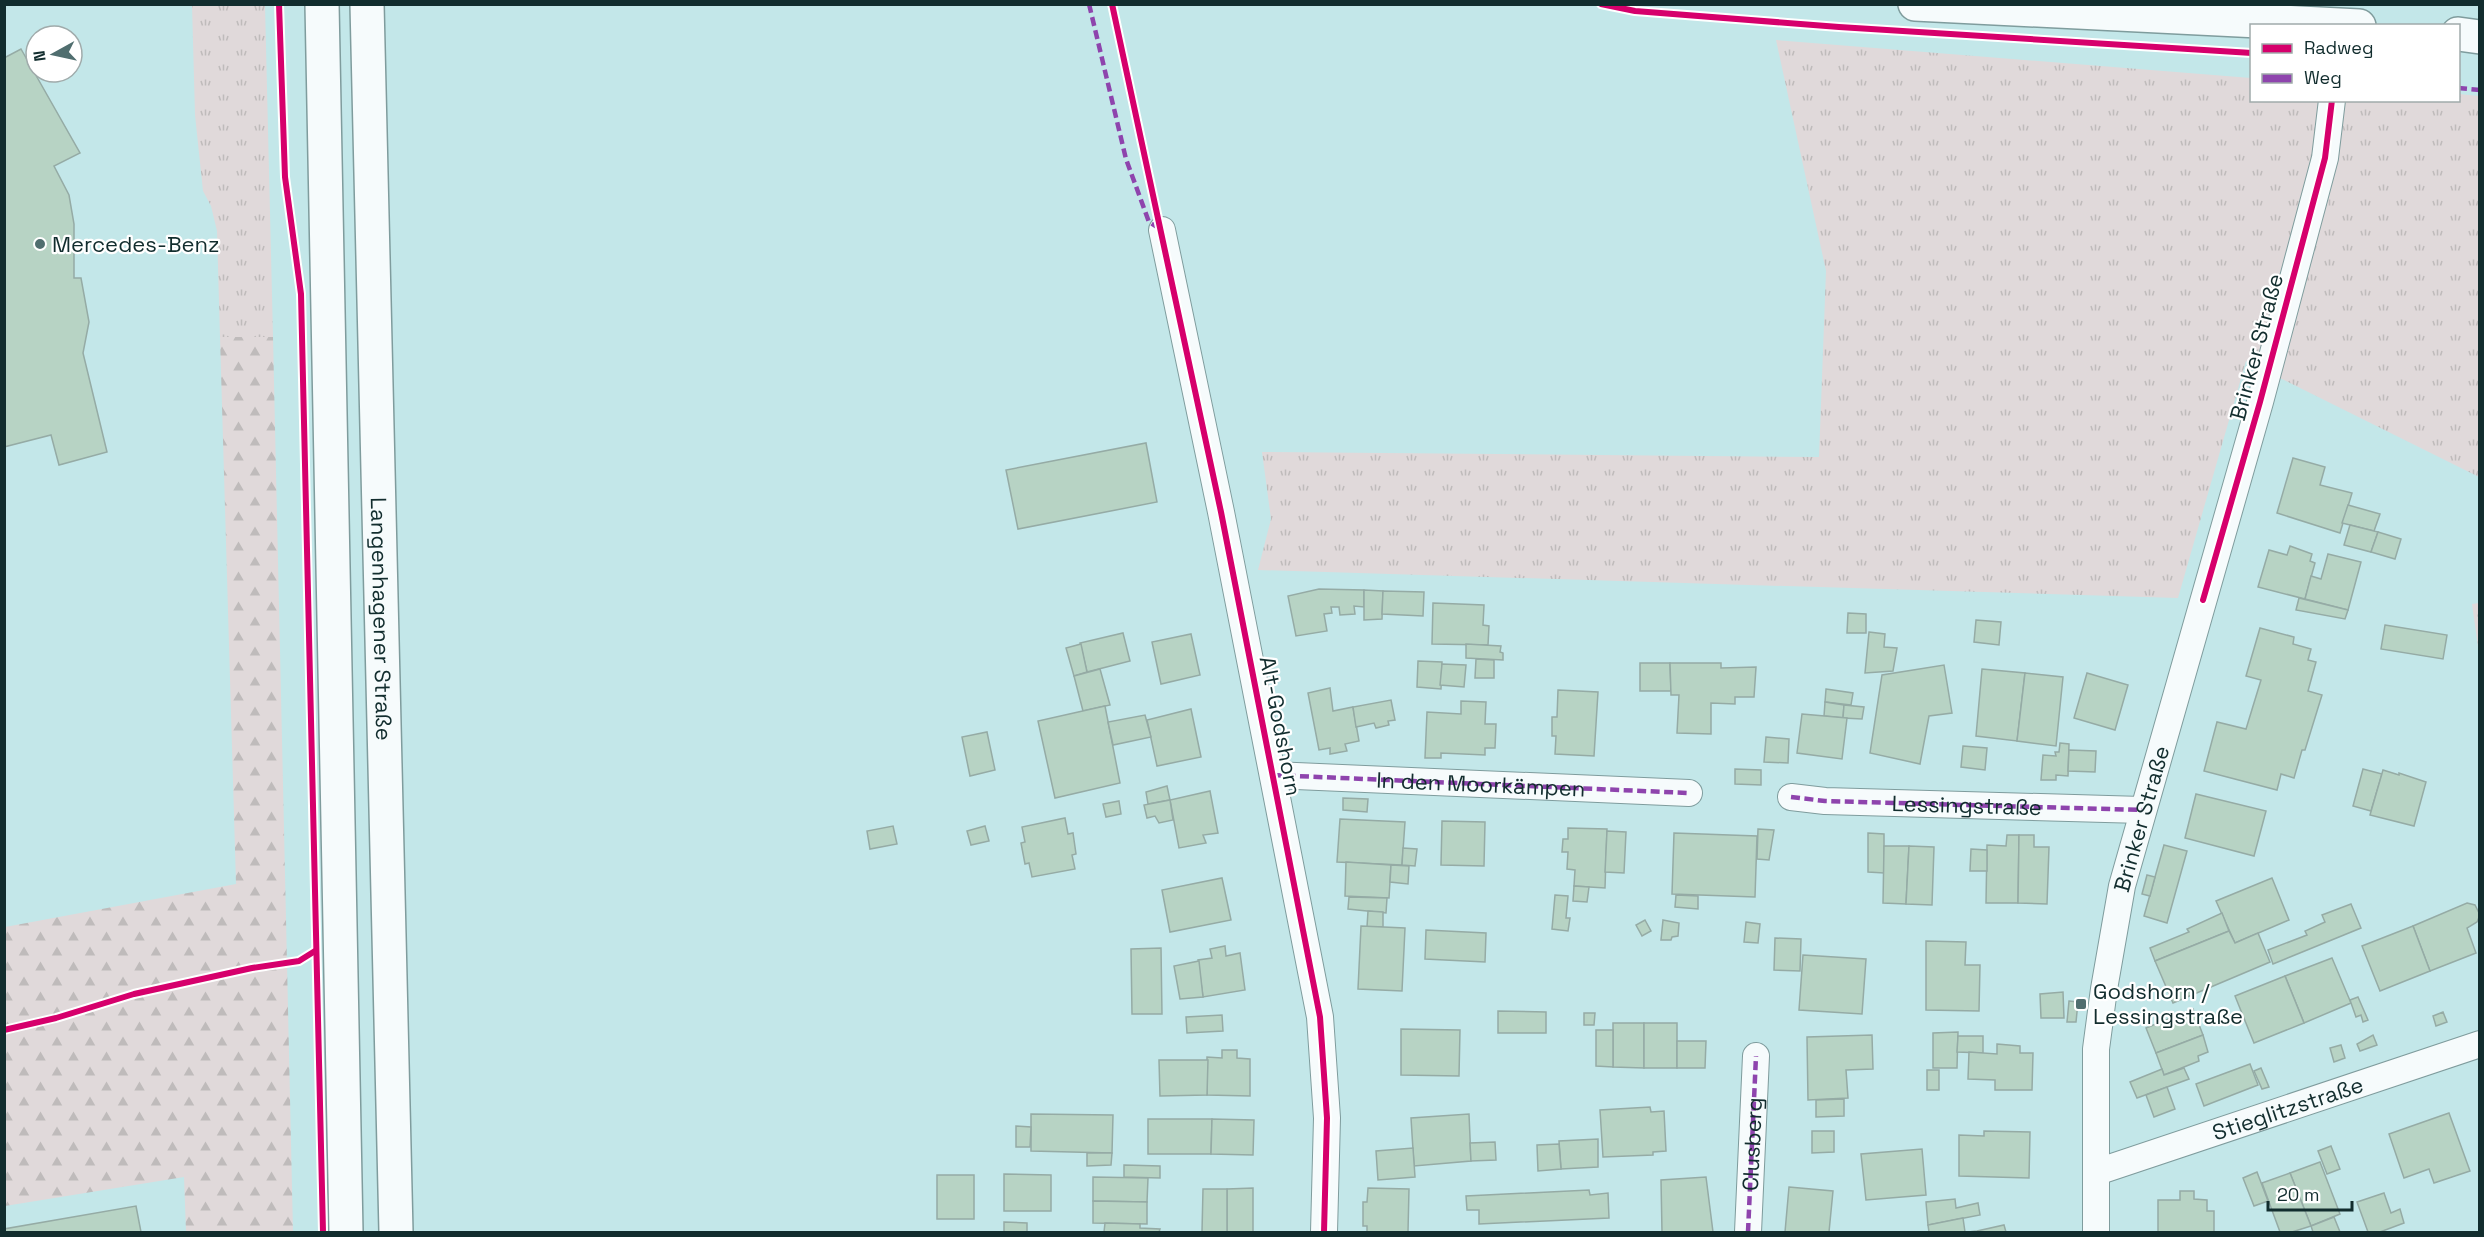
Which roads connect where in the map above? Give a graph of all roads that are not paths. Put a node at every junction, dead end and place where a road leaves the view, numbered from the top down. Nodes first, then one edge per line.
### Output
1 (322, 4) edge
2 (367, 4) edge
3 (1915, 4) edge
4 (2340, 20) edge
5 (2460, 34) edge
6 (2480, 37) edge
7 (2332, 102) edge
8 (1162, 230) dead end
9 (1273, 775) junction
10 (1689, 793) dead end
11 (1791, 797) dead end
12 (2142, 810) junction
13 (2480, 1044) edge
14 (1756, 1056) dead end
15 (2097, 1172) junction
16 (346, 1233) edge
17 (396, 1233) edge
18 (1324, 1233) edge
19 (1748, 1233) edge
20 (2096, 1233) edge

1 - 16 main road, Langenhagener Straße
2 - 17 main road, Langenhagener Straße
3 - 4 main road
5 - 6 main road
7 - 12 street, Brinker Straße
8 - 9 street, Alt-Godshorn
9 - 10 street, In den Moorkämpen
9 - 18 street, Alt-Godshorn
11 - 12 street, Lessingstraße
12 - 15 street, Brinker Straße
13 - 15 street, Stieglitzstraße
14 - 19 street, Clusberg
15 - 20 street, Brinker Straße

